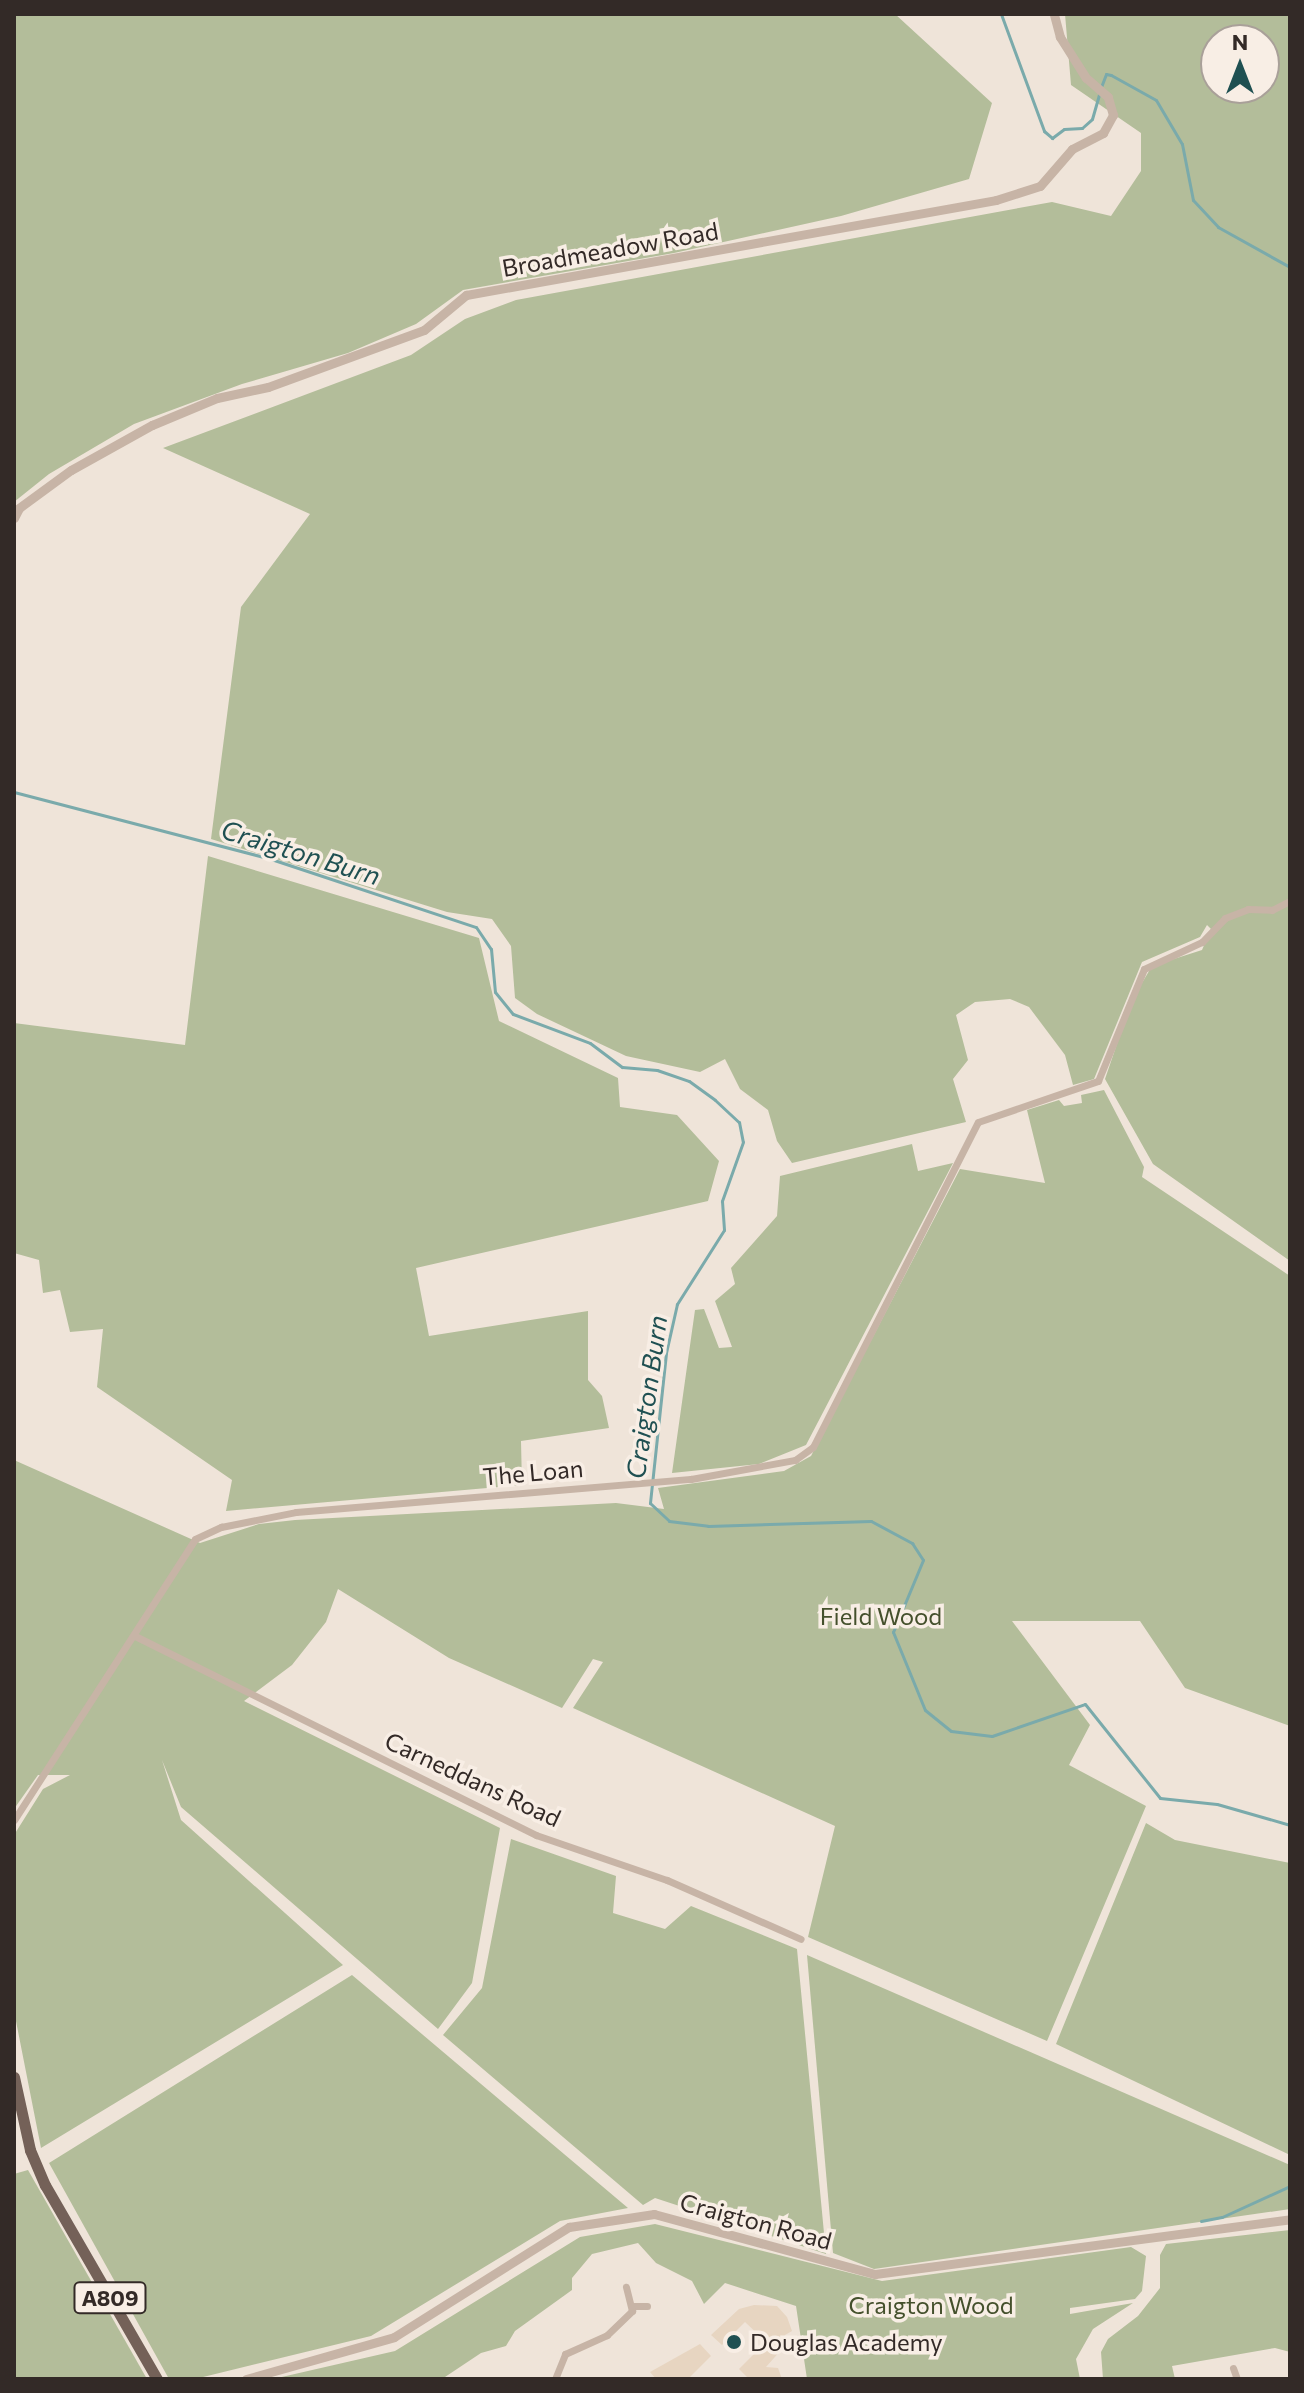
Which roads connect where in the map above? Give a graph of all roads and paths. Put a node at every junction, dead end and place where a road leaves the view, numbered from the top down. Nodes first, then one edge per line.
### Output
1 (1054, 14) edge
2 (14, 518) edge
3 (1290, 901) edge
4 (135, 1636) junction
5 (14, 1820) edge
6 (801, 1939) dead end
7 (14, 2077) edge
8 (1290, 2219) edge
9 (626, 2287) dead end
10 (634, 2306) junction
11 (647, 2306) dead end
12 (1233, 2368) dead end
13 (157, 2379) edge
14 (246, 2379) edge
15 (555, 2379) edge
16 (1237, 2379) edge

1 - 2 street, Broadmeadow Road
3 - 4 street, The Loan
4 - 5 street, The Loan
4 - 6 street, Carneddans Road
7 - 13 main road, A809
8 - 14 street, Craigton Road
9 - 10 street
10 - 11 street
10 - 15 street
12 - 16 street

